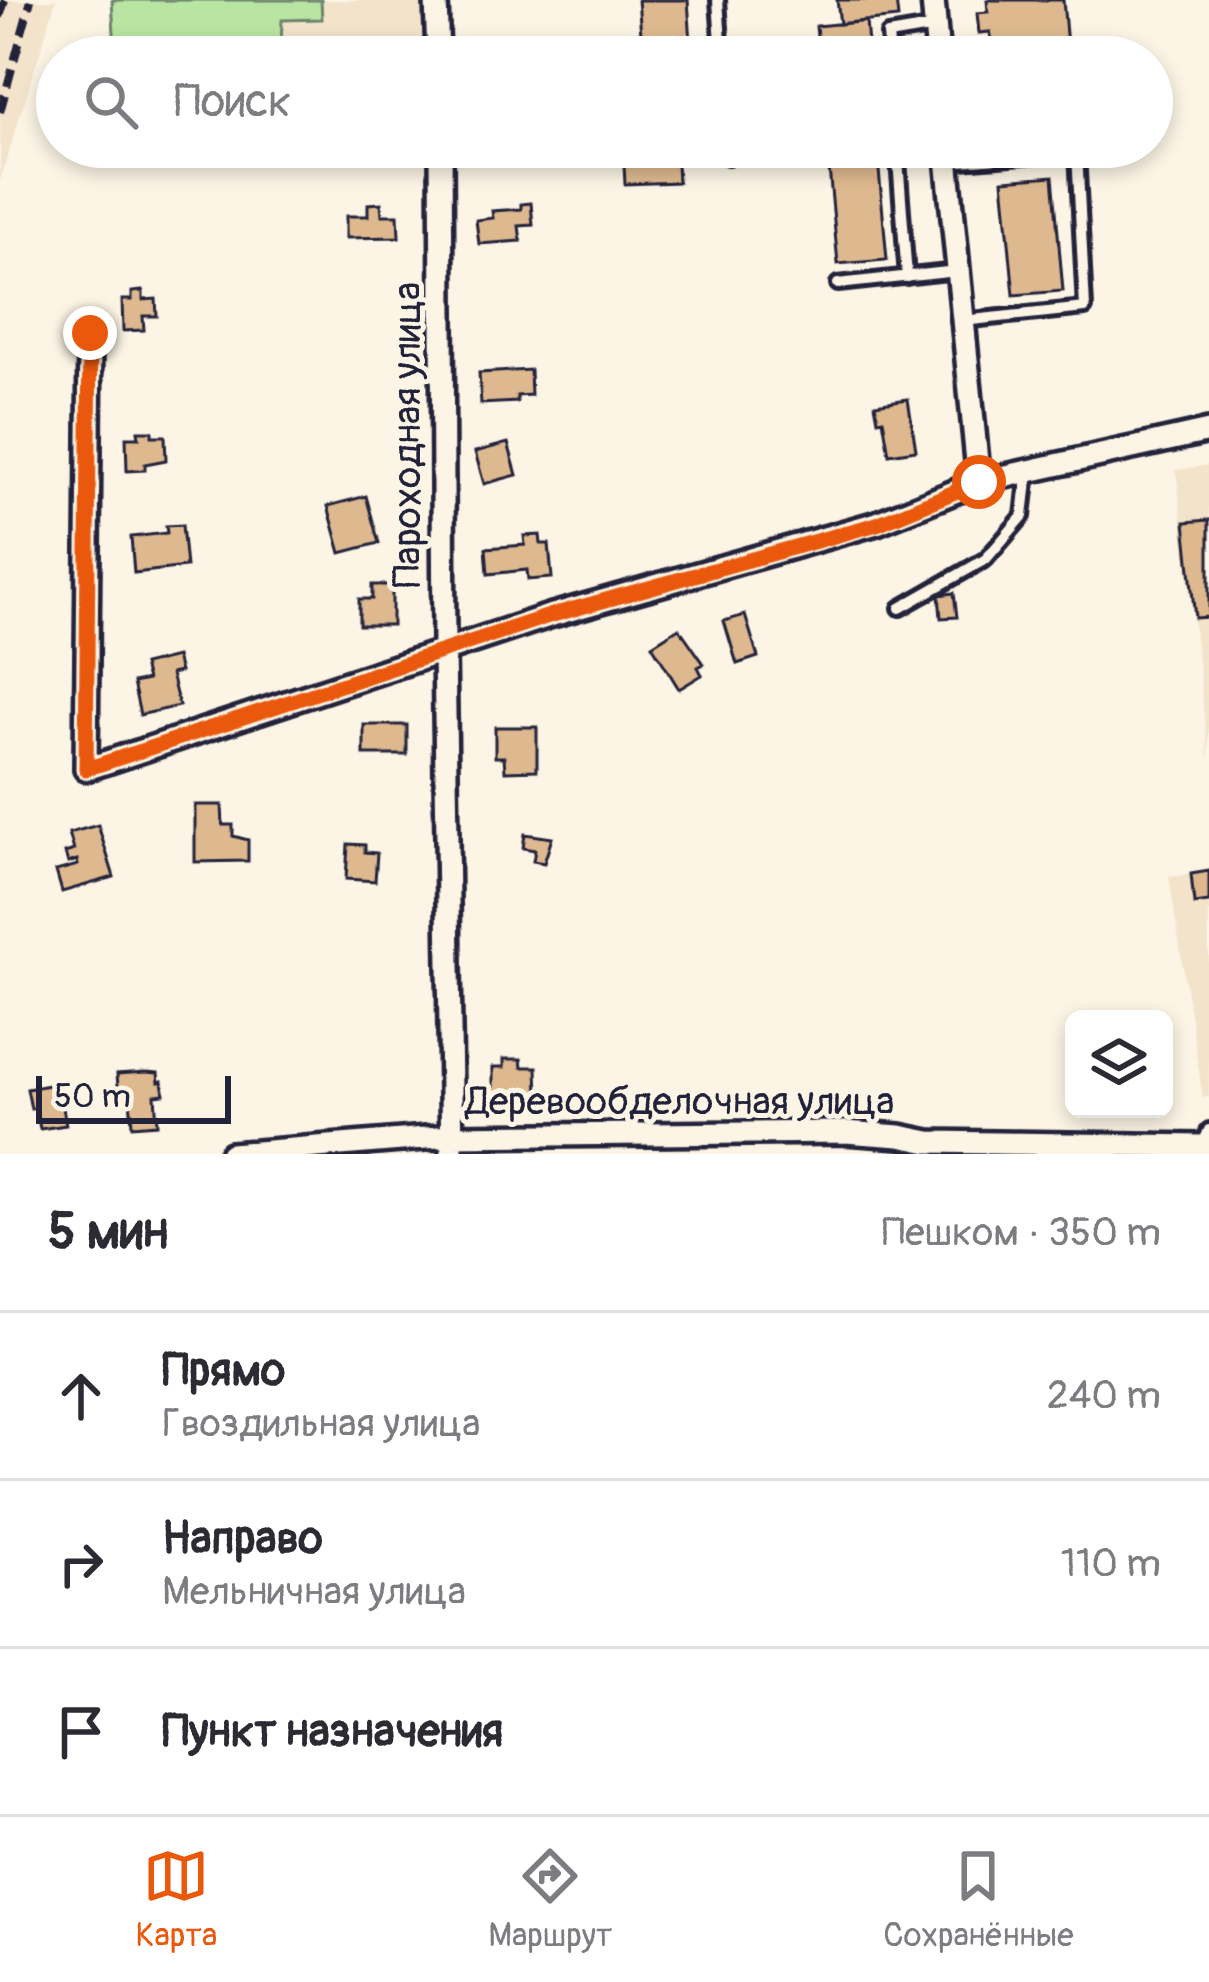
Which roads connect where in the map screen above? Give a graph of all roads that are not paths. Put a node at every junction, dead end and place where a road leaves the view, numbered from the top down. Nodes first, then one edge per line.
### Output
1 (436, 0) edge
2 (718, 0) edge
3 (933, 0) edge
4 (935, 27) junction
5 (437, 36) edge
6 (721, 36) edge
7 (888, 36) edge
8 (936, 36) edge
9 (441, 168) edge
10 (899, 168) edge
11 (947, 168) edge
12 (1078, 168) edge
13 (957, 271) junction
14 (907, 277) junction
15 (838, 284) dead end
16 (962, 321) junction
17 (90, 333) dead end
18 (1209, 431) edge
19 (1028, 472) junction
20 (979, 482) junction
21 (900, 608) dead end
22 (444, 650) junction
23 (1206, 1144) edge
24 (451, 1145) edge
25 (932, 1148) edge
26 (231, 1154) edge

1 - 5 street
2 - 6 lane
3 - 4 street
4 - 7 lane
4 - 8 street
9 - 22 street, Пароходная улица
10 - 14 lane
11 - 13 street
12 - 16 lane
13 - 14 lane
13 - 16 street
14 - 15 lane
16 - 20 street
17 - 22 street
18 - 19 street
19 - 20 street
19 - 21 lane
20 - 22 street
22 - 24 street, Пароходная улица
23 - 25 street, Деревообделочная улица
24 - 25 street, Деревообделочная улица
24 - 26 street, Деревообделочная улица

